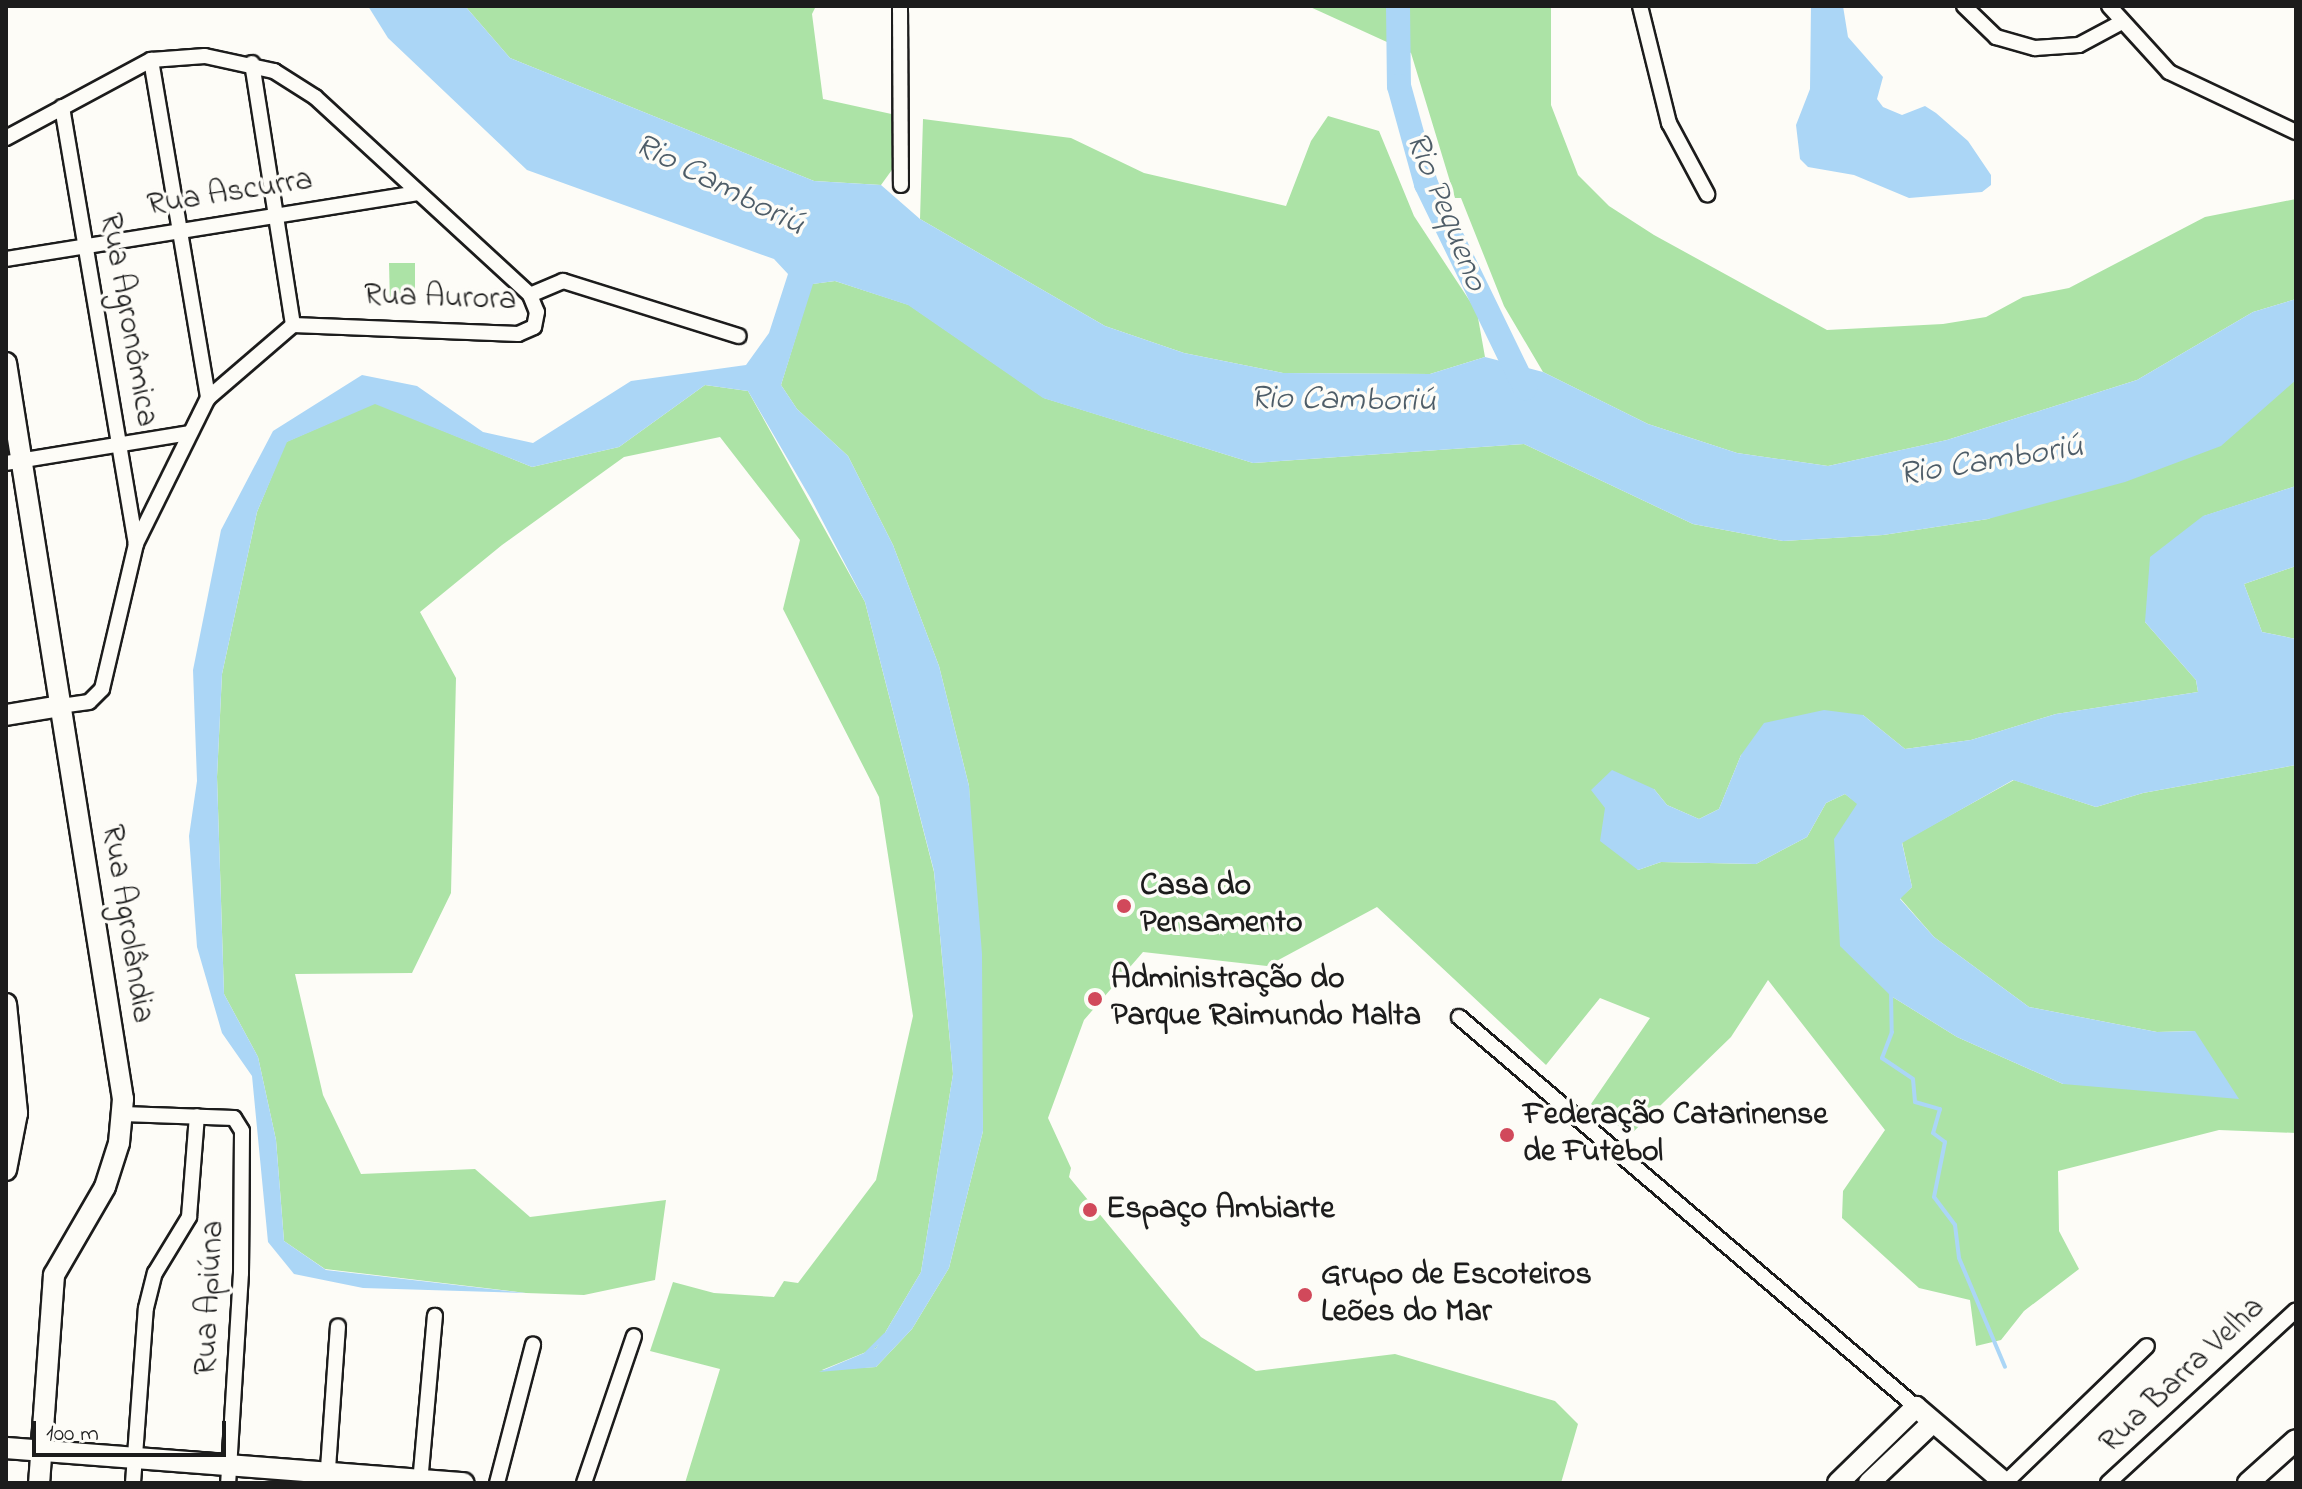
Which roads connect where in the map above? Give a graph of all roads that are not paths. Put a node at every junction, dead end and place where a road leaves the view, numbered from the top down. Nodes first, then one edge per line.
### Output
1 (900, 6) edge
2 (1640, 6) edge
3 (1964, 6) edge
4 (2109, 6) edge
5 (2122, 22) junction
6 (151, 60) junction
7 (252, 63) junction
8 (62, 107) junction
9 (2296, 132) edge
10 (6, 138) edge
11 (901, 185) dead end
12 (416, 193) junction
13 (1707, 194) dead end
14 (277, 215) junction
15 (180, 231) junction
16 (86, 246) junction
17 (6, 259) edge
18 (530, 295) junction
19 (293, 325) junction
20 (739, 336) dead end
21 (6, 363) edge
22 (208, 398) junction
23 (190, 433) junction
24 (119, 444) junction
25 (14, 462) edge
26 (136, 544) junction
27 (61, 706) junction
28 (6, 715) edge
29 (6, 1004) edge
30 (1459, 1017) dead end
31 (123, 1114) junction
32 (197, 1116) junction
33 (6, 1170) edge
34 (2296, 1310) edge
35 (435, 1316) dead end
36 (338, 1326) dead end
37 (634, 1336) dead end
38 (533, 1345) dead end
39 (2147, 1346) dead end
40 (1916, 1407) junction
41 (1933, 1422) junction
42 (2296, 1440) edge
43 (6, 1448) edge
44 (41, 1451) junction
45 (134, 1458) junction
46 (228, 1474) edge
47 (328, 1478) edge
48 (420, 1481) edge
49 (2110, 1482) edge
50 (39, 1483) edge
51 (133, 1483) edge
52 (464, 1483) edge
53 (497, 1483) edge
54 (584, 1483) edge
55 (1838, 1483) edge
56 (1869, 1483) edge
57 (2005, 1483) edge
58 (2248, 1483) edge

1 - 11 street
2 - 13 street
3 - 5 street
4 - 5 street
5 - 9 street
6 - 7 street, Rua Aurora
6 - 8 street, Rua Aurora
6 - 15 street
7 - 12 street, Rua Aurora
7 - 14 street
8 - 10 street, Rua Aurora
8 - 16 street, Rua Agronômica
12 - 14 street, Rua Ascurra
12 - 18 street, Rua Aurora
14 - 15 street, Rua Ascurra
14 - 19 street
15 - 16 street, Rua Ascurra
15 - 22 street
16 - 17 street, Rua Ascurra
16 - 24 street, Rua Agronômica
18 - 19 street, Rua Aurora
18 - 20 street
19 - 22 street
21 - 25 street, Rua Agrolândia
22 - 23 street
23 - 24 street
23 - 26 street
24 - 25 street
24 - 26 street, Rua Agronômica
25 - 27 street, Rua Agrolândia
26 - 27 street
27 - 28 street
27 - 31 street, Rua Agrolândia
29 - 33 street
30 - 40 street
31 - 32 street
31 - 44 street, Rua Agrolândia
32 - 45 street
32 - 46 street, Rua Apiúna
34 - 49 street, Rua Barra Velha
35 - 48 street
36 - 47 street
37 - 54 street
38 - 53 street
39 - 57 street
40 - 41 street
40 - 55 street
41 - 56 street
41 - 57 street
42 - 58 street
43 - 44 street
44 - 45 street
44 - 50 street, Rua Agrolândia
45 - 46 street
45 - 51 street
46 - 47 street
47 - 48 street
48 - 52 street

